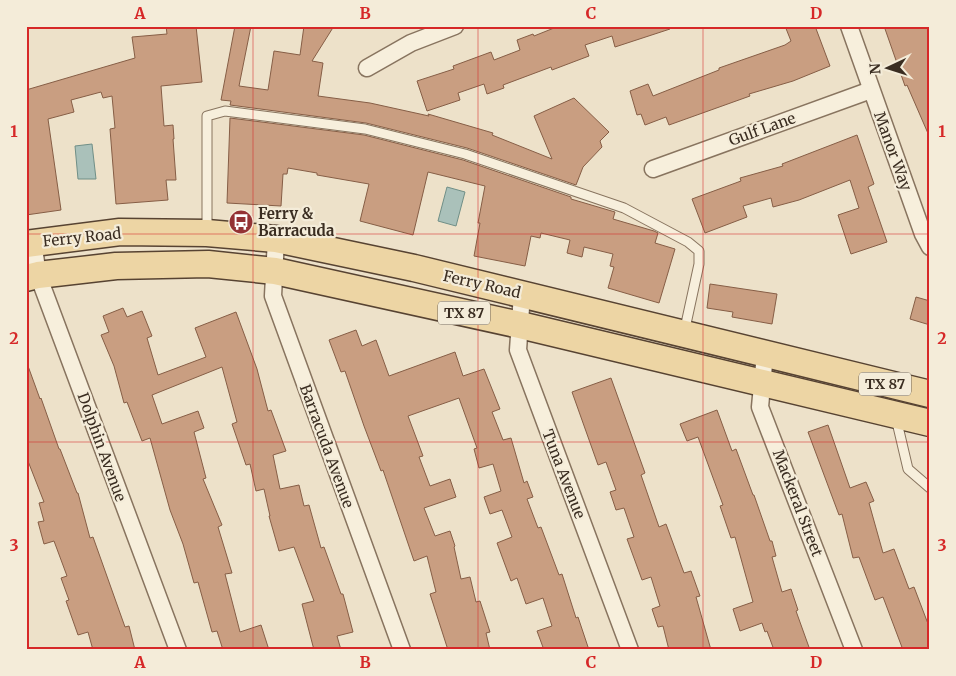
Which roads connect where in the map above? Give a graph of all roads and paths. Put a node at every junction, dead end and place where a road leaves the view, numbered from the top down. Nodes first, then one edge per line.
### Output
1 (456, 26) edge
2 (849, 26) edge
3 (367, 68) dead end
4 (871, 90) junction
5 (653, 170) dead end
6 (206, 233) junction
7 (276, 240) junction
8 (29, 243) edge
9 (930, 247) edge
10 (275, 271) junction
11 (32, 277) edge
12 (522, 294) junction
13 (520, 325) junction
14 (684, 334) junction
15 (765, 354) junction
16 (762, 384) junction
17 (930, 394) edge
18 (896, 415) junction
19 (930, 423) edge
20 (930, 488) edge
21 (178, 650) edge
22 (402, 650) edge
23 (630, 650) edge
24 (854, 650) edge

1 - 3 street
2 - 4 street, Manor Way
4 - 5 street, Gulf Lane
4 - 9 street, Manor Way
6 - 7 main road, Ferry Road / TX 87
6 - 8 main road, Ferry Road / TX 87
6 - 14 lane
7 - 10 street, Barracuda Avenue
7 - 12 main road, Ferry Road / TX 87
8 - 11 street, Dolphin Avenue
10 - 11 main road, TX 87
10 - 13 main road, TX 87
10 - 22 street, Barracuda Avenue
11 - 21 street, Dolphin Avenue
12 - 13 street, Tuna Avenue
12 - 14 main road, Ferry Road / TX 87
13 - 16 main road, TX 87
13 - 23 street, Tuna Avenue
14 - 15 main road, Ferry Road / TX 87
15 - 16 street, Mackeral Street
15 - 17 main road, Ferry Road / TX 87
16 - 18 main road, TX 87
16 - 24 street, Mackeral Street
18 - 19 main road, TX 87
18 - 20 lane

